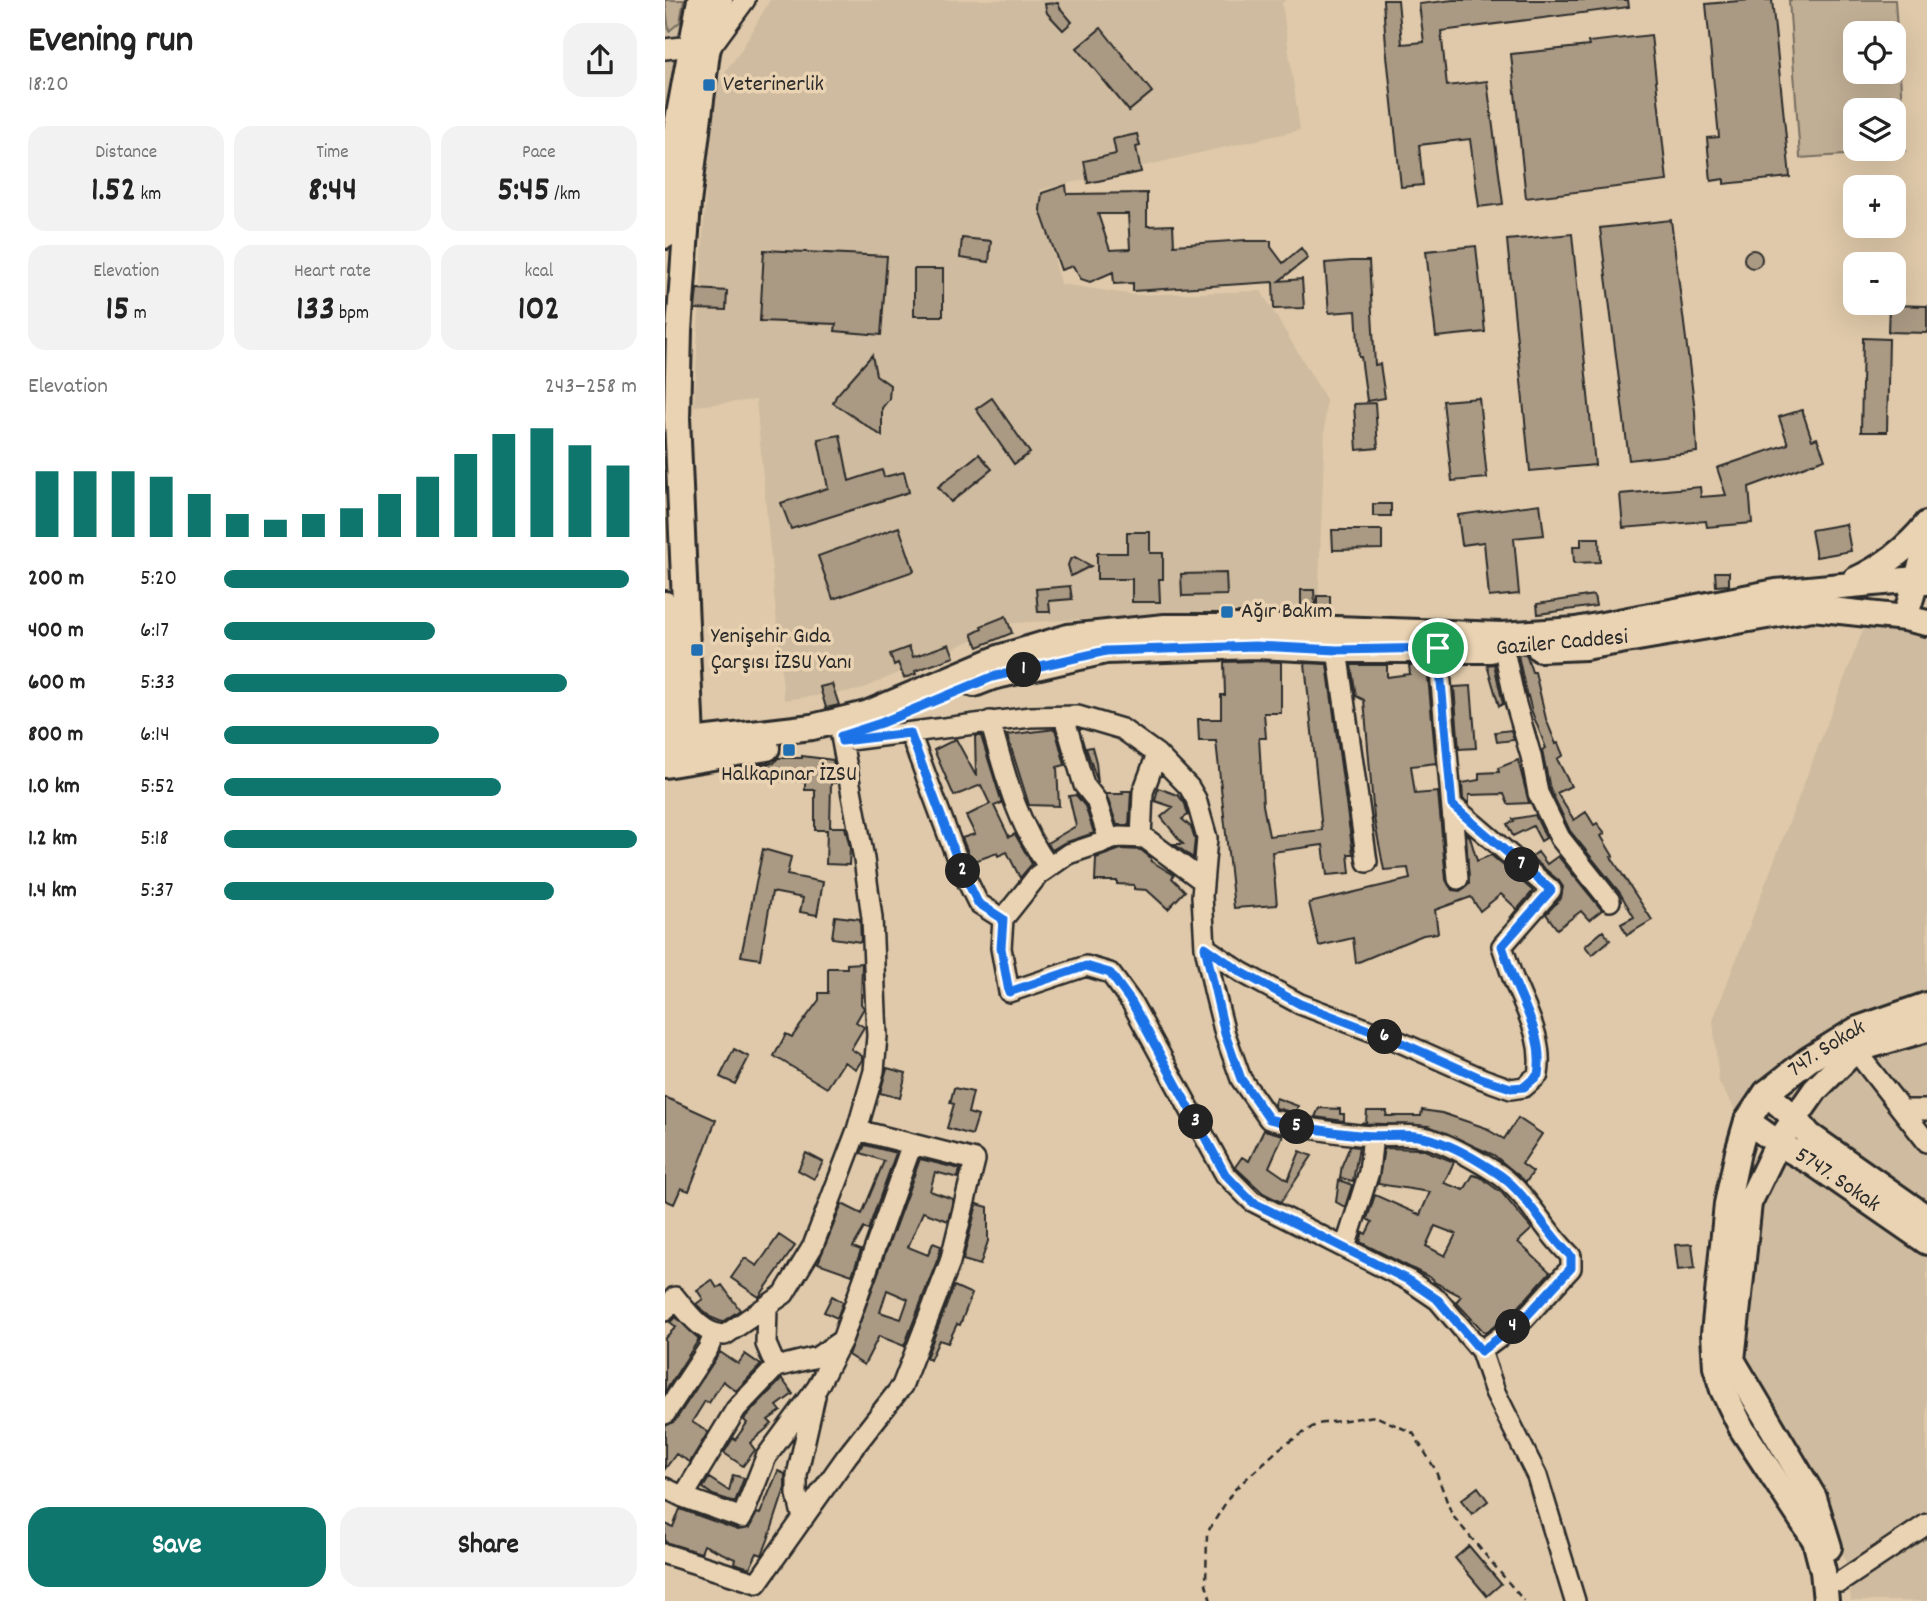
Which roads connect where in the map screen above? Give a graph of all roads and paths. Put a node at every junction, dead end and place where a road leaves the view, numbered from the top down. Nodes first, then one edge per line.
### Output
1 (700, 0) edge
2 (720, 0) edge
3 (745, 0) edge
4 (665, 49) edge
5 (699, 49) junction
6 (665, 236) edge
7 (671, 410) edge
8 (1927, 524) edge
9 (674, 542) edge
10 (1927, 545) edge
11 (1922, 580) edge
12 (1838, 587) junction
13 (665, 604) edge
14 (1916, 620) edge
15 (1438, 648) junction
16 (1337, 650) junction
17 (1504, 650) junction
18 (667, 717) edge
19 (1065, 717) junction
20 (990, 721) junction
21 (910, 733) junction
22 (842, 738) junction
23 (677, 752) edge
24 (1157, 754) junction
25 (1452, 805) junction
26 (1141, 838) junction
27 (1109, 840) junction
28 (1367, 862) dead end
29 (1049, 867) junction
30 (1458, 879) dead end
31 (1203, 881) junction
32 (1610, 901) dead end
33 (1003, 919) junction
34 (1205, 947) junction
35 (1927, 1005) edge
36 (1927, 1029) edge
37 (1855, 1049) junction
38 (1766, 1093) junction
39 (1902, 1110) junction
40 (1927, 1110) edge
41 (1795, 1118) junction
42 (1747, 1121) junction
43 (857, 1130) junction
44 (1373, 1135) junction
45 (1927, 1142) edge
46 (1778, 1143) junction
47 (912, 1144) junction
48 (1927, 1218) edge
49 (1927, 1242) edge
50 (1345, 1248) junction
51 (767, 1307) junction
52 (665, 1311) edge
53 (714, 1335) junction
54 (842, 1340) junction
55 (1481, 1351) junction
56 (776, 1367) junction
57 (817, 1388) junction
58 (665, 1414) edge
59 (665, 1488) edge
60 (683, 1497) junction
61 (803, 1518) junction
62 (1927, 1524) edge
63 (665, 1554) edge
64 (1836, 1595) edge
65 (1211, 1601) edge
66 (1524, 1601) edge
67 (1575, 1601) edge

1 - 5 main road
2 - 5 main road
3 - 5 street
4 - 5 street
5 - 6 main road
5 - 7 main road
7 - 9 main road
8 - 12 main road
9 - 23 main road
10 - 11 main road
11 - 12 main road, Gaziler Caddesi
11 - 14 main road
12 - 23 main road, Gaziler Caddesi
13 - 18 main road
14 - 17 main road, Gaziler Caddesi
15 - 16 main road, Gaziler Caddesi
15 - 17 main road, Gaziler Caddesi
15 - 25 street
16 - 22 main road, Gaziler Caddesi
16 - 28 street
17 - 32 street
18 - 23 main road
19 - 20 street
19 - 24 street
19 - 27 street
20 - 21 street
20 - 29 street
21 - 22 street
21 - 33 street
22 - 23 main road, Gaziler Caddesi
22 - 43 street
24 - 26 street
24 - 31 street
25 - 30 street
25 - 34 street
26 - 27 street
26 - 31 street
27 - 29 street
29 - 33 street
31 - 34 street
33 - 50 street
34 - 44 street
35 - 38 main road, 747. Sokak
36 - 37 main road, 747. Sokak
37 - 39 street
37 - 41 main road, 747. Sokak
38 - 41 main road, 5747. Sokak
38 - 42 main road, 747. Sokak
39 - 40 street
39 - 45 street
41 - 46 main road, 747. Sokak
41 - 48 main road, 5747. Sokak
42 - 46 main road, 5747. Sokak
42 - 64 main road, 747. Sokak
43 - 47 street
43 - 51 street
44 - 50 street
44 - 55 street
46 - 49 main road, 5747. Sokak
46 - 64 main road, 747. Sokak
47 - 54 street
47 - 61 street
50 - 55 street
51 - 53 street
51 - 56 street
52 - 53 street
53 - 58 street
54 - 56 street
54 - 57 street
55 - 67 street
56 - 60 street
57 - 60 street
57 - 61 street
59 - 60 street
61 - 63 street
62 - 64 street
65 - 66 path

